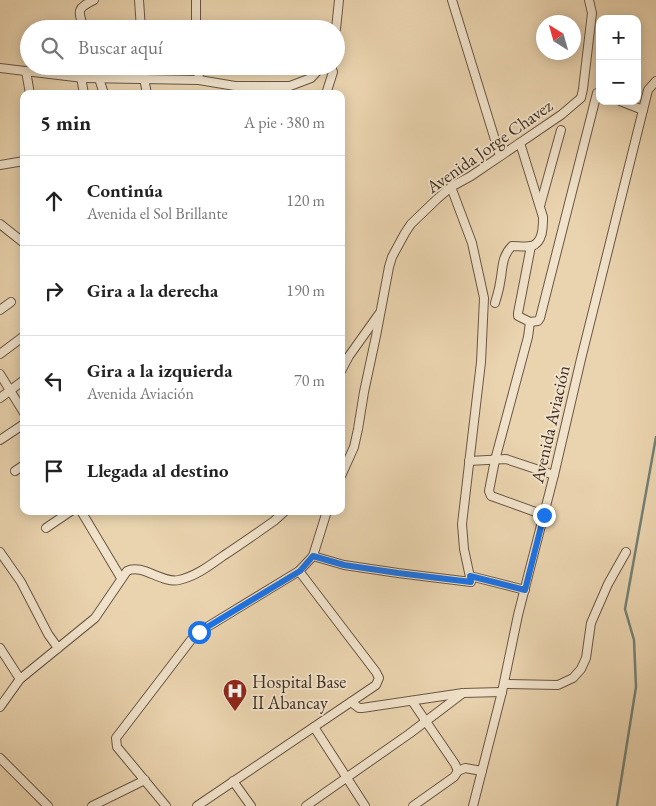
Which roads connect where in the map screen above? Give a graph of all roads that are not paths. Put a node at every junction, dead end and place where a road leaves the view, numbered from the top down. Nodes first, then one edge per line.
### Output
1 (94, 0) edge
2 (139, 0) edge
3 (196, 0) edge
4 (339, 0) edge
5 (452, 0) edge
6 (589, 0) edge
7 (81, 20) edge
8 (140, 20) edge
9 (196, 20) edge
10 (337, 20) edge
11 (0, 68) edge
12 (20, 70) edge
13 (27, 75) edge
14 (63, 75) edge
15 (98, 75) edge
16 (144, 75) edge
17 (199, 75) edge
18 (314, 75) edge
19 (332, 75) edge
20 (81, 77) junction
21 (99, 78) junction
22 (144, 78) junction
23 (199, 80) junction
24 (656, 81) edge
25 (583, 89) junction
26 (29, 90) edge
27 (83, 90) edge
28 (103, 90) edge
29 (146, 90) edge
30 (327, 90) edge
31 (596, 93) edge
32 (596, 102) edge
33 (630, 105) edge
34 (643, 110) junction
35 (562, 130) dead end
36 (520, 143) junction
37 (500, 156) junction
38 (20, 162) edge
39 (0, 165) edge
40 (451, 187) junction
41 (540, 206) junction
42 (0, 224) edge
43 (20, 240) edge
44 (532, 246) junction
45 (11, 302) dead end
46 (495, 303) dead end
47 (0, 310) edge
48 (381, 310) junction
49 (530, 322) junction
50 (20, 339) edge
51 (0, 354) edge
52 (345, 364) edge
53 (0, 374) edge
54 (20, 383) edge
55 (10, 390) junction
56 (0, 398) edge
57 (20, 406) edge
58 (20, 427) edge
59 (0, 440) edge
60 (495, 460) junction
61 (470, 461) junction
62 (345, 467) edge
63 (20, 468) edge
64 (15, 472) dead end
65 (554, 475) junction
66 (65, 515) edge
67 (83, 515) edge
68 (281, 515) edge
69 (327, 515) edge
70 (544, 515) junction
71 (46, 528) dead end
72 (0, 552) edge
73 (626, 552) dead end
74 (313, 556) junction
75 (300, 571) junction
76 (470, 576) junction
77 (121, 578) junction
78 (525, 590) junction
79 (0, 648) edge
80 (58, 648) junction
81 (20, 679) junction
82 (503, 688) junction
83 (464, 693) junction
84 (352, 702) junction
85 (412, 702) junction
86 (0, 707) edge
87 (426, 721) junction
88 (314, 727) junction
89 (0, 758) edge
90 (458, 771) junction
91 (482, 771) junction
92 (346, 778) junction
93 (145, 780) junction
94 (233, 781) junction
95 (48, 806) edge
96 (92, 806) edge
97 (166, 806) edge
98 (197, 806) edge
99 (251, 806) edge
100 (306, 806) edge
101 (364, 806) edge
102 (413, 806) edge
103 (473, 806) edge

1 - 7 street
2 - 8 street
3 - 9 street
4 - 10 street
5 - 37 street
6 - 25 street
11 - 12 street
13 - 26 street
14 - 20 street
15 - 21 street
16 - 22 street
17 - 23 street
18 - 23 street
19 - 30 street
20 - 21 street
20 - 27 street
21 - 22 street
21 - 28 street
22 - 23 street
22 - 29 street
24 - 34 street, Avenida Aviación
25 - 31 street
25 - 36 street, Avenida Jorge Chavez
32 - 49 street
33 - 34 street
34 - 65 street, Avenida Aviación
35 - 41 street
36 - 37 street, Avenida Jorge Chavez
36 - 41 street
37 - 40 street, Avenida Jorge Chavez
38 - 39 street
40 - 48 street, Avenida Jorge Chavez
40 - 61 street
41 - 44 street
42 - 43 street
44 - 46 street
44 - 49 street
45 - 47 street
48 - 52 street
48 - 62 street, Avenida Jorge Chavez
49 - 60 street
50 - 51 street
53 - 55 street
54 - 55 street
55 - 56 street
55 - 57 street
58 - 59 street
60 - 61 street
60 - 65 street
60 - 70 street
61 - 76 street
63 - 64 street
65 - 70 street, Avenida Aviación
66 - 71 street
67 - 77 street
68 - 77 street
69 - 74 street
70 - 78 street, Avenida Aviación
72 - 80 street
73 - 82 street
74 - 75 street
74 - 76 street
75 - 84 street
75 - 93 street
76 - 78 street
77 - 80 street
78 - 82 street, Avenida Aviación
79 - 81 street
80 - 81 street
81 - 86 street
82 - 83 street
82 - 91 street, Avenida Aviación
83 - 85 street
83 - 87 street
84 - 85 street
84 - 88 street
85 - 87 street
87 - 90 street
87 - 92 street
88 - 92 street
88 - 94 street
89 - 95 street
90 - 91 street
90 - 102 street
91 - 103 street, Avenida Aviación
92 - 100 street
92 - 101 street
93 - 96 street
93 - 97 street
94 - 98 street
94 - 99 street

